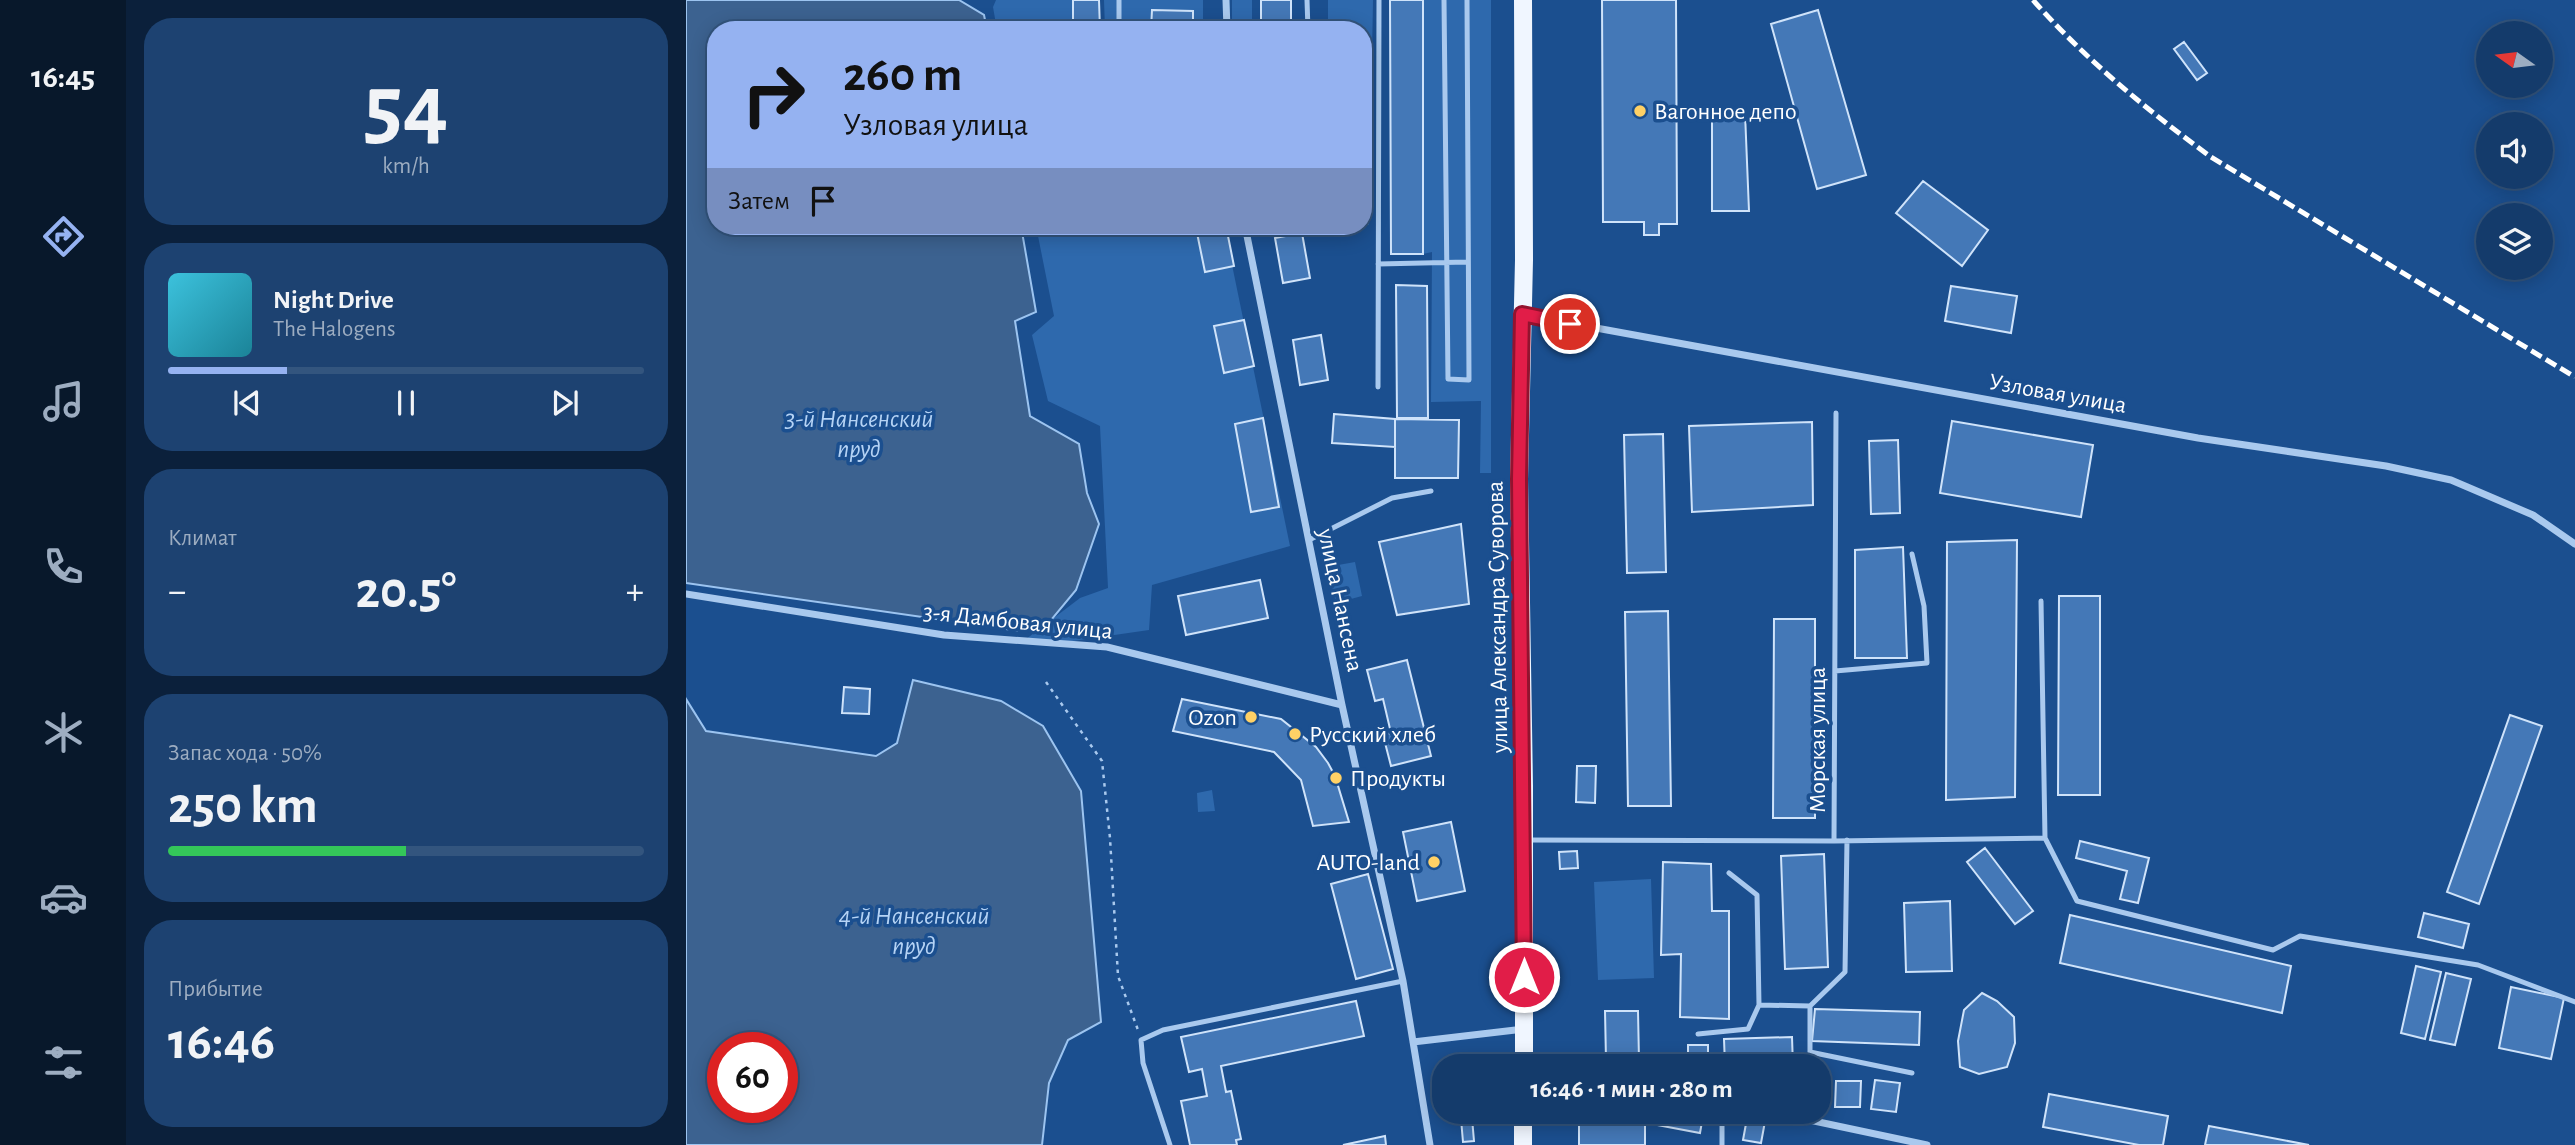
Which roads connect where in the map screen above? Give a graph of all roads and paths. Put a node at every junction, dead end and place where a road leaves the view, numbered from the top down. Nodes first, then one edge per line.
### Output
1 (1119, 0) edge
2 (1226, 0) edge
3 (1307, 0) edge
4 (1379, 0) edge
5 (1444, 0) edge
6 (1467, 0) edge
7 (1523, 0) edge
8 (1119, 21) edge
9 (1227, 21) edge
10 (1308, 21) edge
11 (1247, 235) edge
12 (1467, 262) junction
13 (1446, 263) junction
14 (1378, 264) junction
15 (1522, 314) junction
16 (1378, 387) dead end
17 (1836, 413) dead end
18 (1431, 491) dead end
19 (1309, 540) junction
20 (2575, 544) edge
21 (1912, 554) dead end
22 (686, 594) edge
23 (2041, 601) dead end
24 (1835, 671) junction
25 (1046, 682) dead end
26 (1342, 705) junction
27 (2045, 838) junction
28 (1523, 840) junction
29 (1834, 841) junction
30 (1847, 841) junction
31 (1729, 873) dead end
32 (1403, 981) junction
33 (2575, 1002) edge
34 (1759, 1005) junction
35 (1810, 1006) junction
36 (1524, 1029) junction
37 (1698, 1034) dead end
38 (1141, 1040) junction
39 (1413, 1042) junction
40 (1524, 1054) edge
41 (1912, 1073) dead end
42 (1523, 1124) edge
43 (1722, 1124) edge
44 (1825, 1124) edge
45 (1913, 1144) edge
46 (1170, 1145) edge
47 (1430, 1145) edge
48 (1523, 1145) edge
49 (1722, 1145) edge
50 (1927, 1145) edge

1 - 8 lane
2 - 9 street
3 - 10 lane
4 - 14 lane
5 - 13 lane
6 - 12 lane
7 - 15 main road, улица Александра Суворова
11 - 19 street, улица Нансена
12 - 13 lane
12 - 13 lane
13 - 14 lane
14 - 16 lane
15 - 20 street, Узловая улица
15 - 28 main road, улица Александра Суворова
17 - 24 lane, Морская улица
18 - 19 lane
19 - 26 street, улица Нансена
21 - 24 lane
22 - 26 street, 3-я Дамбовая улица
23 - 27 lane
24 - 29 lane, Морская улица
25 - 38 path
26 - 32 street, улица Нансена
27 - 30 lane
27 - 33 lane
28 - 29 lane, Морская улица
28 - 36 main road, улица Александра Суворова
29 - 30 lane
30 - 35 lane
31 - 34 lane
32 - 38 lane
32 - 39 street, улица Нансена
34 - 35 lane
34 - 37 lane
35 - 41 lane
36 - 39 street
36 - 40 main road, улица Александра Суворова
38 - 46 lane
39 - 47 street, улица Нансена
42 - 48 main road
43 - 49 lane
44 - 45 street
45 - 50 street

